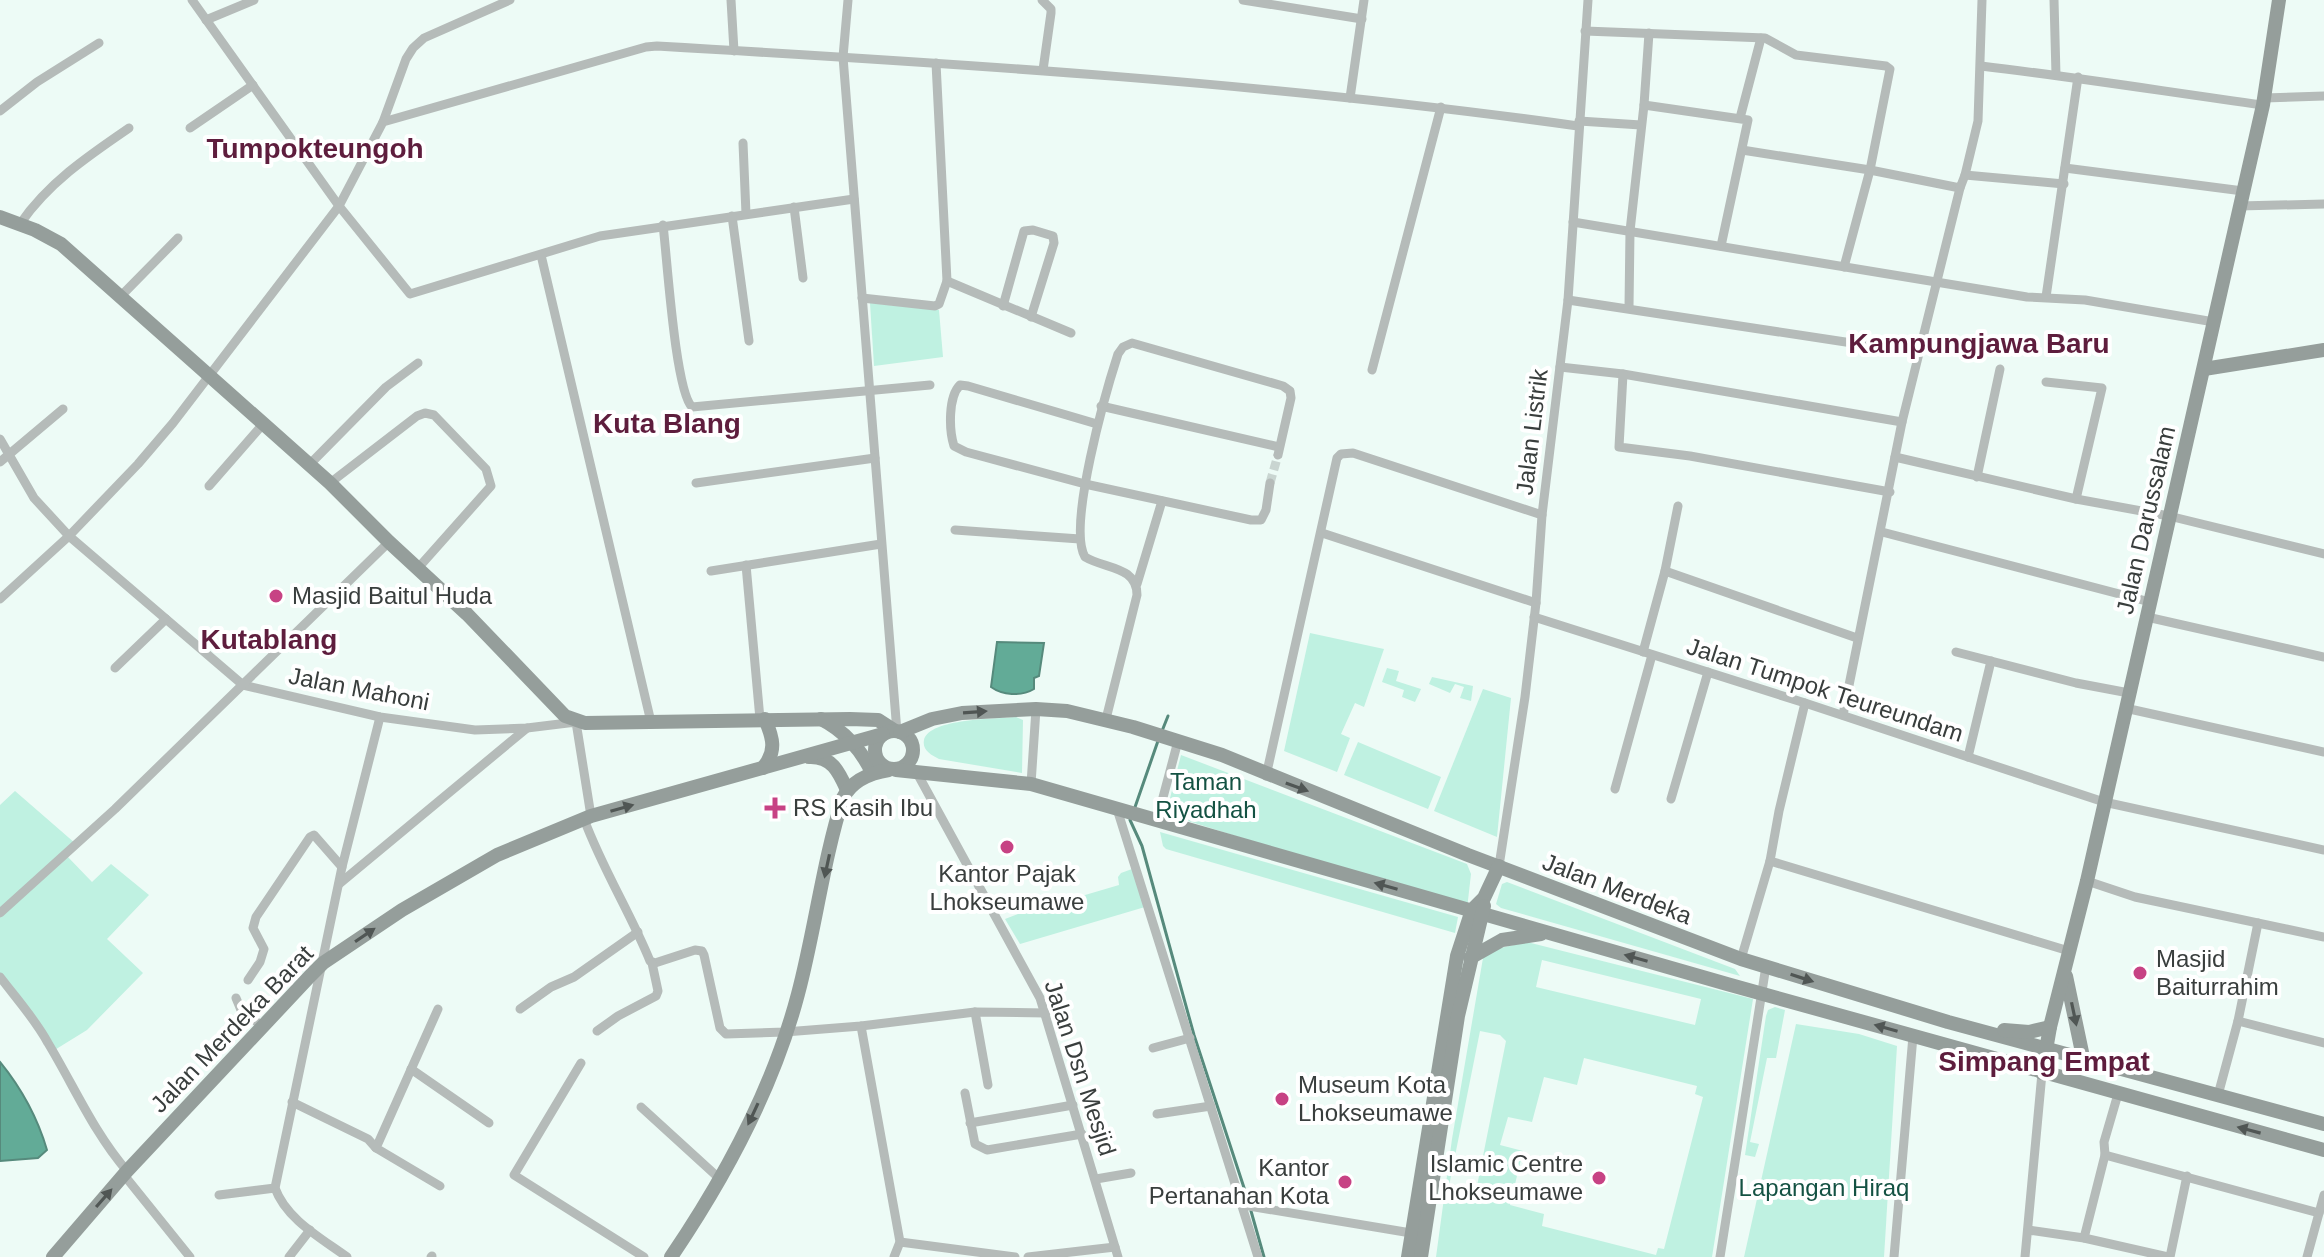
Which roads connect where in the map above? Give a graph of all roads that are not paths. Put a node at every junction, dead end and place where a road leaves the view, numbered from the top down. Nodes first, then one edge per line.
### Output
1 (192, 0) edge
2 (254, 0) edge
3 (510, 0) edge
4 (731, 0) edge
5 (848, 0) edge
6 (1042, 0) edge
7 (1243, 0) edge
8 (1364, 0) edge
9 (1588, 0) edge
10 (1982, 0) edge
11 (2054, 0) edge
12 (2279, 0) edge
13 (1362, 19) junction
14 (206, 20) junction
15 (1585, 31) junction
16 (1649, 33) junction
17 (1761, 38) junction
18 (99, 43) dead end
19 (734, 51) junction
20 (843, 57) junction
21 (936, 63) junction
22 (1981, 66) junction
23 (1043, 70) junction
24 (2056, 75) junction
25 (2078, 77) junction
26 (253, 85) junction
27 (2324, 96) edge
28 (1350, 98) junction
29 (2263, 102) junction
30 (1644, 105) junction
31 (1441, 107) junction
32 (0, 111) edge
33 (1740, 118) junction
34 (383, 122) junction
35 (1579, 124) junction
36 (1641, 125) junction
37 (129, 128) dead end
38 (190, 128) dead end
39 (743, 143) dead end
40 (1742, 150) junction
41 (2065, 168) junction
42 (1870, 170) junction
43 (1965, 175) junction
44 (2064, 184) junction
45 (1960, 188) junction
46 (2241, 198) junction
47 (854, 199) junction
48 (2324, 204) edge
49 (339, 206) junction
50 (794, 207) junction
51 (746, 214) junction
52 (732, 216) junction
53 (0, 217) edge
54 (1573, 222) junction
55 (20, 224) junction
56 (663, 225) junction
57 (1630, 231) junction
58 (178, 238) dead end
59 (1721, 246) junction
60 (541, 255) junction
61 (1844, 267) junction
62 (803, 278) dead end
63 (947, 281) junction
64 (1937, 281) junction
65 (2046, 297) junction
66 (119, 298) junction
67 (862, 298) junction
68 (1568, 300) junction
69 (1003, 306) junction
70 (1629, 307) junction
71 (1031, 317) junction
72 (2214, 322) junction
73 (1071, 333) dead end
74 (749, 341) dead end
75 (2324, 350) edge
76 (1918, 353) junction
77 (418, 363) dead end
78 (1560, 367) junction
79 (2000, 369) dead end
80 (2204, 369) junction
81 (1372, 370) dead end
82 (1623, 374) junction
83 (209, 378) junction
84 (2046, 382) dead end
85 (930, 385) dead end
86 (869, 392) junction
87 (1101, 406) junction
88 (63, 409) dead end
89 (1902, 422) junction
90 (264, 423) junction
91 (1097, 424) junction
92 (0, 439) edge
93 (1895, 457) junction
94 (4, 458) edge
95 (875, 458) junction
96 (310, 464) junction
97 (1977, 477) junction
98 (330, 483) junction
99 (696, 483) dead end
100 (1270, 483) tunnel mouth
101 (1085, 484) junction
102 (209, 486) dead end
103 (1890, 492) junction
104 (2076, 499) junction
105 (1162, 501) junction
106 (1678, 506) dead end
107 (1542, 515) junction
108 (2169, 516) junction
109 (955, 530) dead end
110 (1882, 532) junction
111 (1322, 533) junction
112 (69, 536) junction
113 (1080, 539) junction
114 (389, 542) junction
115 (881, 544) junction
116 (2324, 554) edge
117 (746, 565) junction
118 (419, 567) junction
119 (711, 571) dead end
120 (1665, 571) junction
121 (1137, 584) junction
122 (0, 599) edge
123 (2150, 602) junction
124 (1536, 603) junction
125 (1534, 617) junction
126 (2147, 617) junction
127 (166, 619) junction
128 (1857, 638) junction
129 (1956, 652) dead end
130 (1648, 654) junction
131 (2324, 657) edge
132 (1991, 661) junction
133 (115, 668) dead end
134 (1708, 672) junction
135 (243, 685) junction
136 (2127, 700) junction
137 (1805, 703) junction
138 (1036, 709) junction
139 (1843, 715) junction
140 (380, 717) junction
141 (762, 719) junction
142 (820, 719) junction
143 (1106, 719) junction
144 (576, 722) junction
145 (651, 722) junction
146 (527, 728) junction
147 (894, 732) junction
148 (1175, 740) junction
149 (851, 742) junction
150 (2324, 752) edge
151 (1968, 757) junction
152 (797, 758) junction
153 (763, 768) junction
154 (892, 770) junction
155 (872, 773) junction
156 (917, 773) junction
157 (1266, 776) junction
158 (1031, 784) junction
159 (1615, 789) dead end
160 (847, 790) junction
161 (1671, 799) dead end
162 (2104, 802) junction
163 (1119, 809) junction
164 (588, 818) junction
165 (1153, 819) junction
166 (2324, 850) edge
167 (1770, 861) junction
168 (1499, 866) junction
169 (342, 867) junction
170 (2087, 881) junction
171 (339, 884) junction
172 (1478, 912) junction
173 (0, 913) edge
174 (2258, 923) junction
175 (638, 932) junction
176 (1554, 934) junction
177 (2324, 937) edge
178 (2069, 951) junction
179 (1470, 958) junction
180 (1741, 959) junction
181 (323, 963) junction
182 (652, 963) junction
183 (1766, 966) junction
184 (2065, 972) junction
185 (0, 977) edge
186 (248, 980) dead end
187 (1762, 993) junction
188 (236, 998) dead end
189 (438, 1009) dead end
190 (520, 1009) dead end
191 (975, 1012) junction
192 (1046, 1013) junction
193 (2238, 1021) junction
194 (1948, 1022) junction
195 (262, 1026) junction
196 (861, 1026) junction
197 (2050, 1027) junction
198 (597, 1031) dead end
199 (785, 1032) junction
200 (1913, 1036) junction
201 (1190, 1038) junction
202 (2324, 1043) edge
203 (2045, 1047) junction
204 (1153, 1048) dead end
205 (2083, 1057) junction
206 (581, 1063) dead end
207 (411, 1069) junction
208 (2042, 1073) junction
209 (988, 1085) dead end
210 (965, 1093) dead end
211 (2118, 1094) junction
212 (2218, 1095) junction
213 (292, 1102) junction
214 (1073, 1105) junction
215 (1211, 1106) junction
216 (641, 1107) dead end
217 (1157, 1114) dead end
218 (489, 1123) dead end
219 (970, 1123) junction
220 (2324, 1124) edge
221 (1082, 1134) junction
222 (376, 1148) junction
223 (2324, 1150) edge
224 (2105, 1155) junction
225 (126, 1173) junction
226 (1131, 1173) dead end
227 (2187, 1176) junction
228 (1096, 1179) junction
229 (721, 1180) junction
230 (440, 1186) dead end
231 (275, 1188) junction
232 (219, 1195) dead end
233 (2324, 1195) edge
234 (1245, 1206) junction
235 (2319, 1213) junction
236 (310, 1230) junction
237 (2028, 1230) junction
238 (1411, 1233) junction
239 (2084, 1238) junction
240 (900, 1242) junction
241 (1117, 1252) edge
242 (53, 1257) edge
243 (190, 1257) edge
244 (289, 1257) edge
245 (347, 1257) edge
246 (644, 1257) edge
247 (671, 1257) edge
248 (894, 1257) edge
249 (1015, 1257) edge
250 (1028, 1257) edge
251 (1258, 1257) edge
252 (1408, 1257) edge
253 (1421, 1257) edge
254 (1720, 1257) edge
255 (1894, 1257) edge
256 (2025, 1257) edge
257 (2169, 1257) edge
258 (2307, 1257) edge

1 - 14 street
2 - 14 street
3 - 34 street
4 - 19 street
5 - 20 street
6 - 23 street
7 - 13 street
8 - 13 street
9 - 15 street, Jalan Listrik
10 - 22 street
11 - 24 street
12 - 29 main road, Jalan Darussalam
13 - 28 street
14 - 26 street
15 - 16 street
15 - 35 street, Jalan Listrik
16 - 17 street
16 - 30 street
17 - 33 street
17 - 42 street
18 - 32 street
19 - 20 street
19 - 34 street
20 - 21 street
20 - 47 street
21 - 23 street
21 - 63 street
22 - 24 street
22 - 43 street
23 - 28 street
24 - 25 street
25 - 29 street
25 - 41 street
26 - 38 street
26 - 49 street
27 - 29 street
28 - 31 street
29 - 46 main road, Jalan Darussalam
30 - 33 street
30 - 36 street
31 - 35 street
31 - 81 street
33 - 40 street
34 - 49 street
35 - 36 street
35 - 54 street, Jalan Listrik
36 - 57 street
37 - 55 street
39 - 51 street
40 - 42 street
40 - 59 street
41 - 44 street
41 - 46 street
42 - 45 street
42 - 61 street
43 - 44 street
43 - 45 street
44 - 65 street
45 - 64 street
46 - 48 street
46 - 72 main road, Jalan Darussalam
47 - 50 street
47 - 67 street
49 - 60 street
49 - 83 street
50 - 51 street
50 - 62 street
51 - 52 street
52 - 56 street
52 - 74 street
53 - 55 main road
54 - 57 street
54 - 68 street, Jalan Listrik
55 - 66 main road
56 - 60 street
56 - 86 street
57 - 59 street
57 - 70 street
58 - 66 street
59 - 61 street
60 - 145 street
61 - 64 street
63 - 67 street
63 - 69 street
64 - 65 street
64 - 76 street
65 - 72 street
66 - 83 main road
67 - 86 street
68 - 70 street
68 - 78 street, Jalan Listrik
69 - 71 street
69 - 71 street
70 - 76 street
71 - 73 street
72 - 80 main road, Jalan Darussalam
75 - 80 main road
76 - 89 street
77 - 96 street
78 - 82 street
78 - 107 street, Jalan Listrik
79 - 97 street
80 - 108 main road, Jalan Darussalam
82 - 89 street
82 - 103 street
83 - 90 main road
83 - 112 street
84 - 104 street
85 - 86 street
86 - 95 street
87 - 87 street
87 - 91 street
88 - 94 street
89 - 93 street
90 - 96 main road
90 - 102 street
91 - 101 street
91 - 101 street
92 - 94 street, Jalan Mahoni
93 - 97 street
93 - 103 street
94 - 112 street, Jalan Mahoni
95 - 99 street
95 - 115 street
96 - 98 main road
97 - 104 street
98 - 114 main road
98 - 118 street
100 - 105 street
101 - 105 street
101 - 113 street
103 - 110 street
104 - 108 street
105 - 121 street
106 - 120 street
107 - 111 street
107 - 124 street, Jalan Listrik
108 - 116 street
108 - 123 main road, Jalan Darussalam
109 - 113 street
110 - 123 street
110 - 128 street
111 - 124 street
111 - 157 street
112 - 122 street
112 - 127 street, Jalan Mahoni
113 - 121 street
114 - 118 main road
114 - 135 street
115 - 117 street
115 - 147 street
117 - 119 street
117 - 141 street
118 - 144 main road
120 - 128 street
120 - 130 street
121 - 143 street
123 - 126 main road, Jalan Darussalam
124 - 125 street, Jalan Listrik
125 - 130 street, Jalan Tumpok Teureundam
125 - 168 street, Jalan Listrik
126 - 131 street
126 - 136 main road, Jalan Darussalam
127 - 133 street
127 - 135 street, Jalan Mahoni
128 - 139 street
129 - 132 street
130 - 134 street, Jalan Tumpok Teureundam
130 - 159 street
132 - 136 street
132 - 151 street
134 - 137 street, Jalan Tumpok Teureundam
134 - 161 street
135 - 140 street, Jalan Mahoni
135 - 173 street
136 - 150 street
136 - 162 main road, Jalan Darussalam
137 - 139 street, Jalan Tumpok Teureundam
137 - 167 street
138 - 143 main road, Jalan Merdeka
147 -> 138 main road, Jalan Merdeka
138 - 158 street
139 - 151 street, Jalan Tumpok Teureundam
140 - 146 street, Jalan Mahoni
140 - 169 street
141 - 142 main road
141 - 145 main road
141 - 153 main road
142 - 147 main road
142 - 149 main road
143 - 148 main road, Jalan Merdeka
144 - 145 main road
144 - 146 street, Jalan Mahoni
144 - 164 street
146 - 171 street
147 - 149 main road, Jalan Merdeka Barat
147 - 154 main road
147 - 154 main road
148 - 157 main road, Jalan Merdeka
148 - 165 street
149 - 152 main road, Jalan Merdeka Barat
149 - 155 main road
151 - 162 street, Jalan Tumpok Teureundam
152 - 153 main road, Jalan Merdeka Barat
152 - 160 main road
164 -> 153 main road, Jalan Merdeka Barat
154 - 155 main road
154 - 156 main road
155 - 160 main road
156 - 158 main road
156 - 192 street, Jalan Dsn Mesjid
157 -> 168 main road, Jalan Merdeka
158 - 163 main road
160 -> 199 main road
162 - 166 street, Jalan Tumpok Teureundam
162 - 170 main road, Jalan Darussalam
163 - 165 main road
163 - 201 street
164 - 175 street
181 -> 164 main road, Jalan Merdeka Barat
172 -> 165 main road
167 - 178 street
167 - 180 street
168 - 172 main road
168 - 180 main road, Jalan Merdeka
169 - 171 street
169 - 186 street
170 - 174 street
170 - 178 main road, Jalan Darussalam
171 - 181 street
172 - 176 main road
172 - 179 main road
172 - 238 main road
174 - 177 street
174 - 193 street
175 - 182 street
175 - 190 street
176 - 179 main road
187 -> 176 main road
178 - 184 main road, Jalan Darussalam
179 - 253 main road
180 - 183 main road, Jalan Merdeka
181 - 195 main road, Jalan Merdeka Barat
181 - 213 street
182 - 198 street
182 - 199 street
183 - 187 street
183 -> 194 main road, Jalan Merdeka
184 - 197 main road, Jalan Darussalam
184 -> 205 main road
185 - 225 street
200 -> 187 main road
187 - 254 street
188 - 195 street
189 - 207 street
191 - 192 street
191 - 196 street
191 - 209 street
192 - 214 street, Jalan Dsn Mesjid
193 - 202 street
193 - 212 street
194 - 197 main road
194 - 203 main road, Jalan Merdeka
195 - 225 main road, Jalan Merdeka Barat
196 - 199 street
196 - 240 street
197 - 203 main road, Jalan Darussalam
199 -> 229 main road
200 - 208 main road
200 - 255 street
201 - 204 street
201 - 215 street
203 - 205 main road, Jalan Merdeka
203 - 208 main road, Jalan Darussalam
205 - 212 main road, Jalan Merdeka
206 - 246 street
207 - 218 street
207 - 222 street
208 - 211 main road
208 - 237 street
210 - 219 street
223 -> 211 main road
211 - 224 street
212 - 220 main road, Jalan Merdeka
213 - 222 street
213 - 231 street
214 - 219 street
214 - 221 street, Jalan Dsn Mesjid
215 - 217 street
215 - 234 street
216 - 229 street
219 - 221 street
221 - 228 street, Jalan Dsn Mesjid
222 - 230 street
224 - 227 street
224 - 239 street
242 -> 225 main road, Jalan Merdeka Barat
225 - 243 street
226 - 228 street
227 - 235 street
227 - 257 street
228 - 241 street, Jalan Dsn Mesjid
229 - 247 main road
231 - 232 street
231 - 236 street
233 - 235 street
234 - 238 street
234 - 251 street
235 - 258 street
236 - 244 street
236 - 245 street
237 - 239 street
237 - 256 street
238 - 252 main road
239 - 257 street
240 - 248 street
240 - 249 street
241 - 250 street

